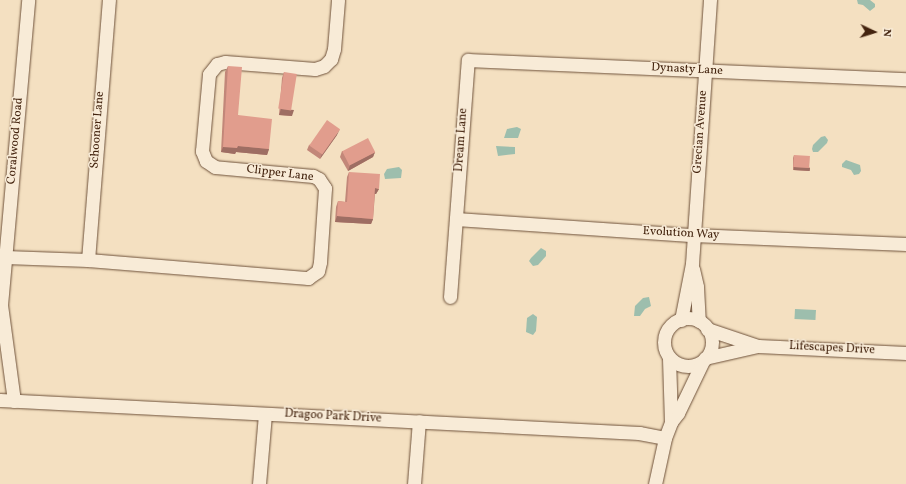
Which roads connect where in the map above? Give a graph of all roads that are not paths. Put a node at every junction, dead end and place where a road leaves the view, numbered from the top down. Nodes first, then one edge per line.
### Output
1 (28, 0) edge
2 (109, 0) edge
3 (338, 0) edge
4 (710, 0) edge
5 (468, 60) joint
6 (705, 70) junction
7 (906, 79) edge
8 (456, 220) junction
9 (693, 235) junction
10 (3, 239) edge
11 (906, 244) edge
12 (5, 257) junction
13 (88, 260) junction
14 (692, 264) junction
15 (450, 297) dead end
16 (681, 320) junction
17 (703, 325) junction
18 (758, 346) junction
19 (906, 353) edge
20 (669, 358) junction
21 (704, 360) junction
22 (0, 400) edge
23 (14, 401) junction
24 (265, 414) junction
25 (419, 421) junction
26 (671, 422) junction
27 (665, 438) junction
28 (259, 484) edge
29 (414, 484) edge
30 (655, 484) edge

1 - 10 street, Coralwood Road
2 - 13 street, Schooner Lane
3 - 13 street, Clipper Lane
4 - 6 street, Grecian Avenue
5 - 6 street, Dynasty Lane
5 - 8 street, Dream Lane
6 - 7 street, Dynasty Lane
6 - 9 street, Grecian Avenue
8 - 9 street, Evolution Way
8 - 15 street, Dream Lane
9 - 11 street, Evolution Way
9 - 14 street, Grecian Avenue
10 - 12 street, Coralwood Road
12 - 13 street, Clipper Lane
12 - 23 street, Coralwood Road
14 - 16 street, Grecian Avenue
14 - 17 street, Grecian Avenue
16 - 17 street
16 - 20 street
17 - 18 street, Lifescapes Drive
17 - 21 street
18 - 19 street, Lifescapes Drive
18 - 21 street, Lifescapes Drive
20 - 21 street
20 - 26 street
21 - 26 street
22 - 23 street, Dragoo Park Drive
23 - 24 street, Dragoo Park Drive
24 - 25 street, Dragoo Park Drive
24 - 28 street
25 - 27 street, Dragoo Park Drive
25 - 29 street
26 - 27 street
27 - 30 street

